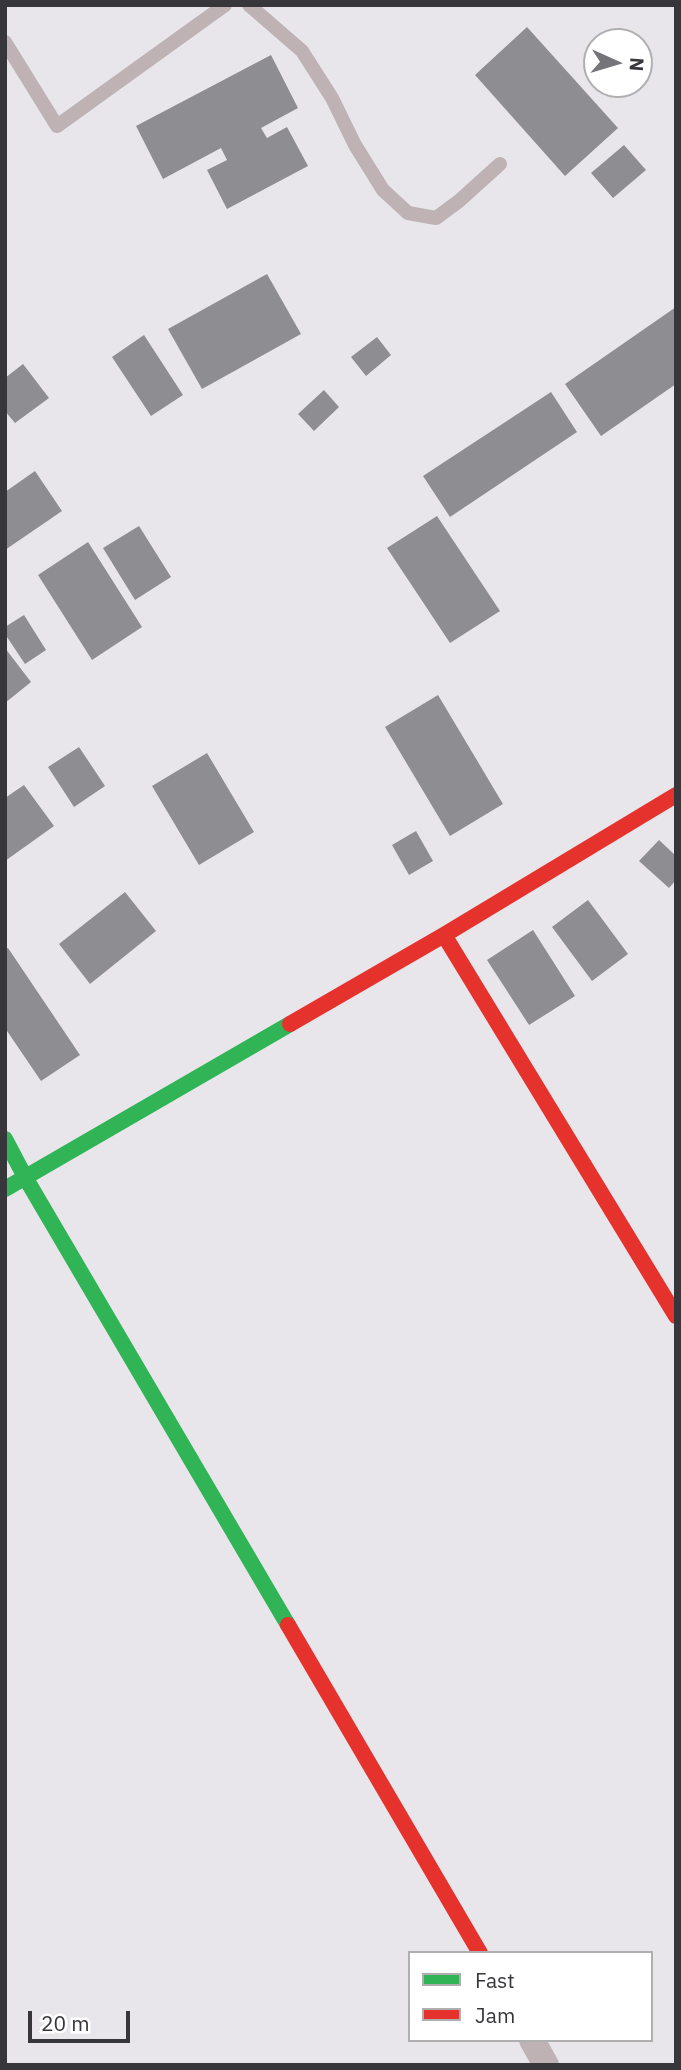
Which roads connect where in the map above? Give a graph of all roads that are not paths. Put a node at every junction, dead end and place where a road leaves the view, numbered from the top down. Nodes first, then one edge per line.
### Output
1 (225, 5) edge
2 (248, 5) edge
3 (5, 42) edge
4 (500, 164) dead end
5 (676, 795) edge
6 (444, 935) junction
7 (5, 1139) edge
8 (24, 1177) junction
9 (5, 1189) edge
10 (676, 1316) edge
11 (479, 1951) edge
12 (533, 2042) edge
13 (546, 2065) edge

1 - 3 lane
2 - 4 lane
5 - 6 street
6 - 8 street
6 - 10 street
7 - 8 street
8 - 9 street
8 - 11 street
12 - 13 street

